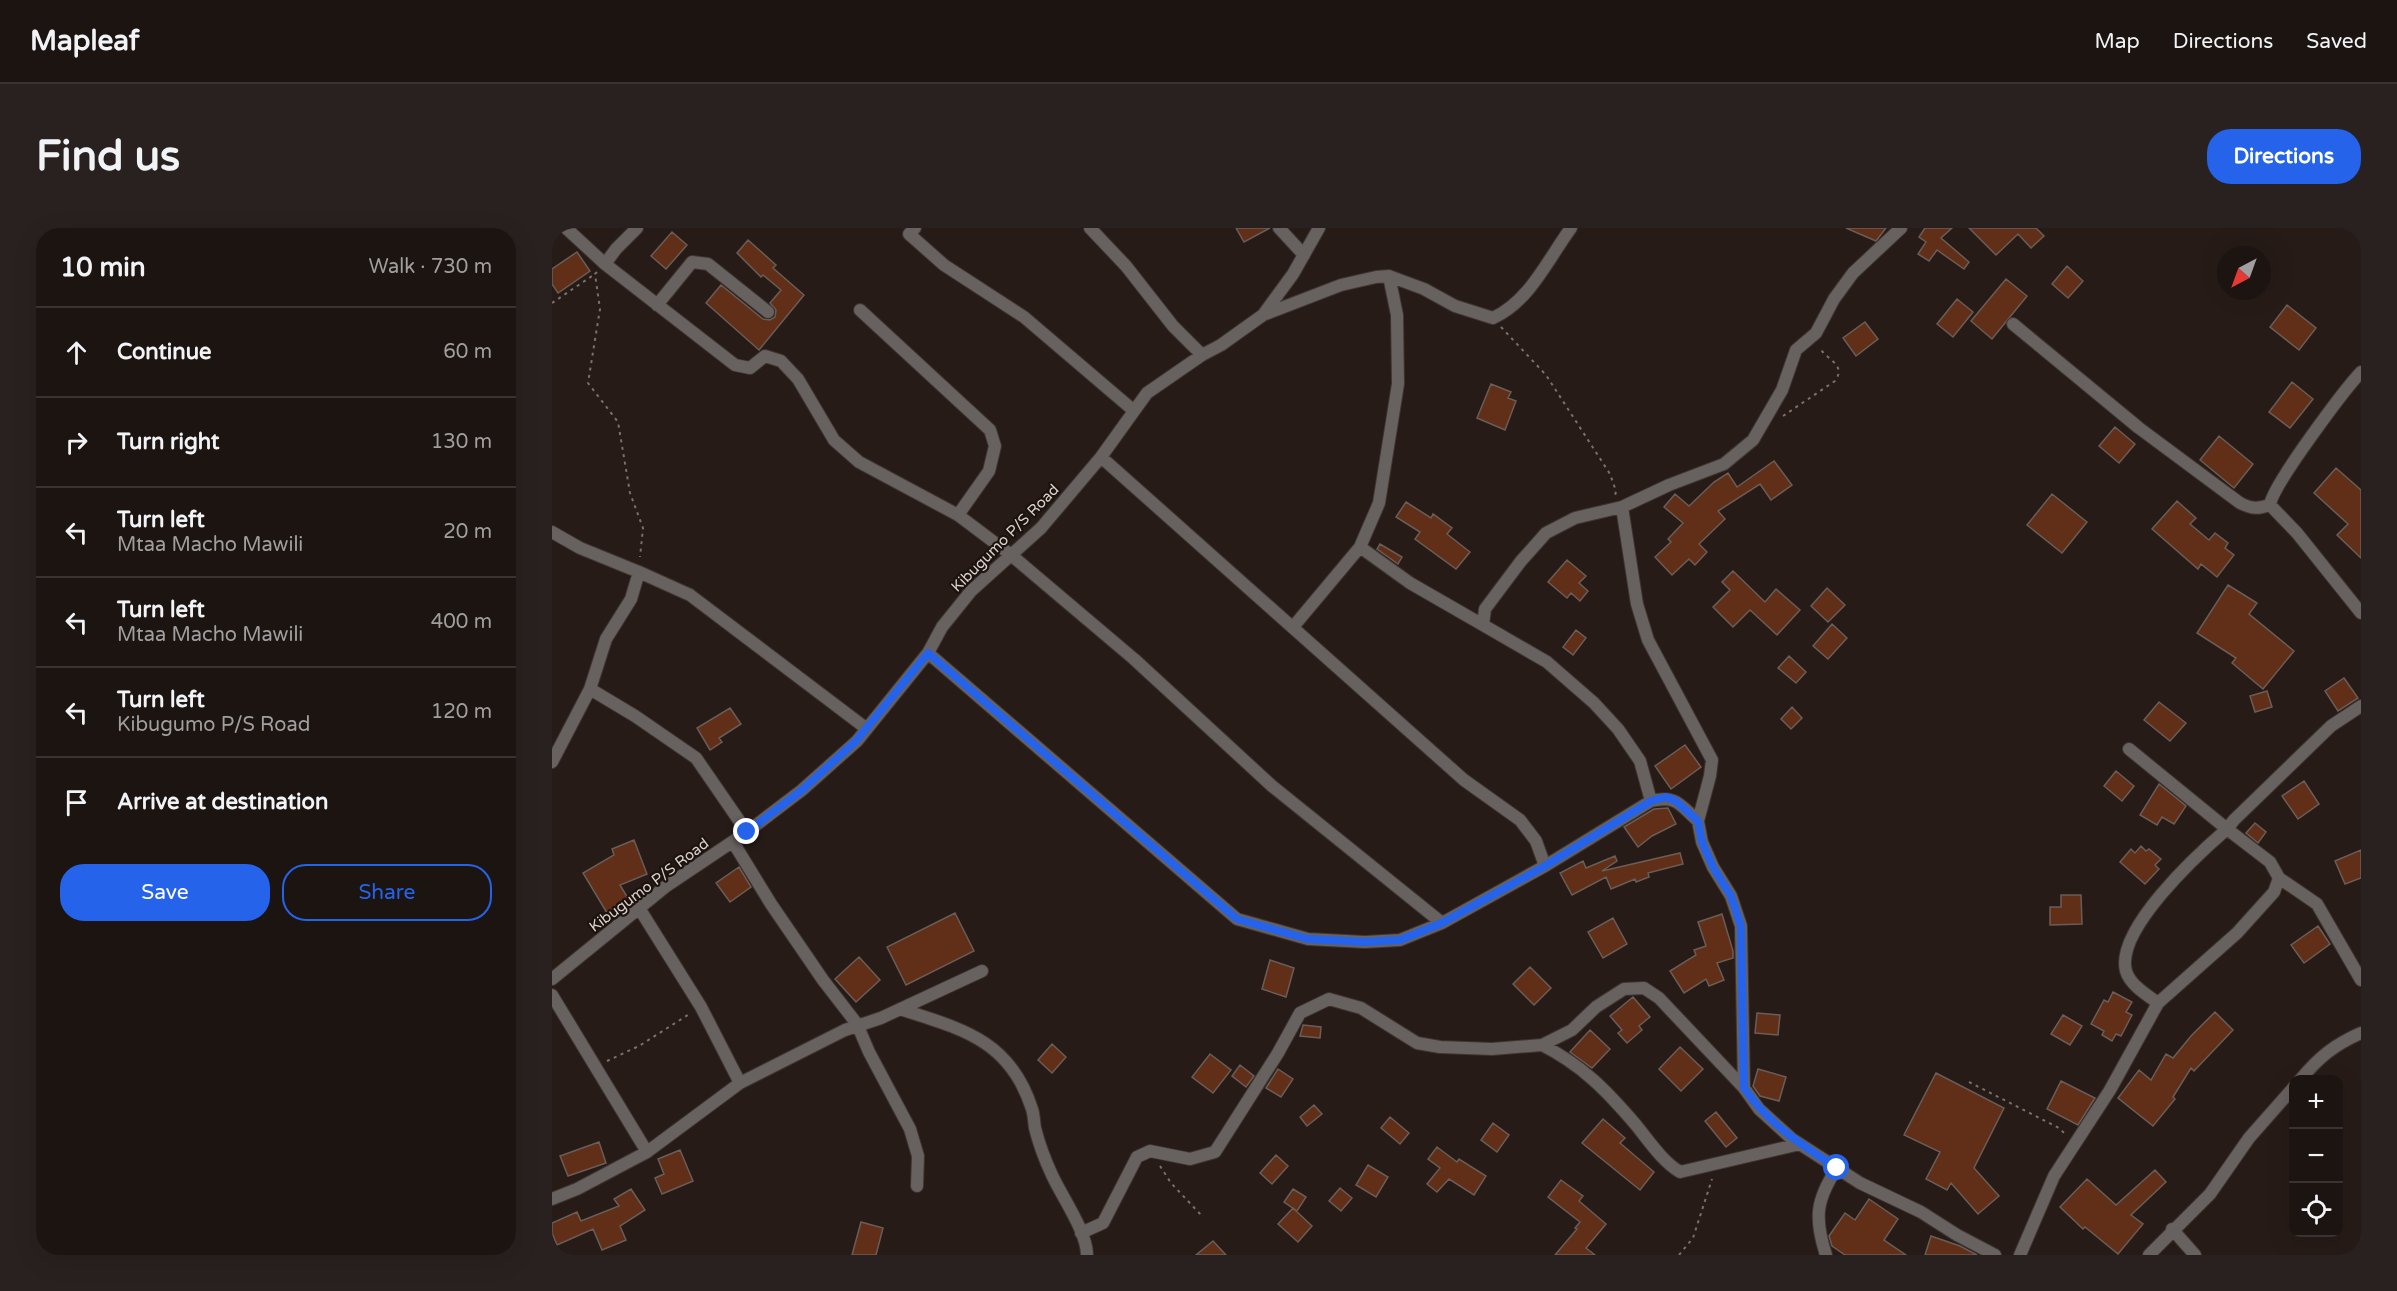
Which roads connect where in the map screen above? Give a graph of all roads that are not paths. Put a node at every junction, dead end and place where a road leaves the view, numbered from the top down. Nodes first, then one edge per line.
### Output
1 (566, 228) edge
2 (637, 228) edge
3 (1090, 228) edge
4 (1279, 228) edge
5 (1318, 228) edge
6 (1571, 228) edge
7 (1901, 228) edge
8 (908, 230) edge
9 (1304, 255) junction
10 (605, 264) junction
11 (1389, 276) junction
12 (657, 304) junction
13 (860, 310) dead end
14 (768, 312) dead end
15 (1263, 315) junction
16 (2013, 324) dead end
17 (1202, 355) junction
18 (2361, 372) edge
19 (1133, 410) junction
20 (1101, 457) junction
21 (2270, 505) junction
22 (1617, 507) junction
23 (958, 515) junction
24 (552, 532) edge
25 (1360, 547) junction
26 (1011, 555) junction
27 (639, 572) junction
28 (2361, 613) edge
29 (1483, 625) junction
30 (1293, 627) junction
31 (928, 653) junction
32 (590, 689) junction
33 (2361, 706) edge
34 (867, 729) junction
35 (2129, 749) dead end
36 (553, 756) edge
37 (1651, 801) junction
38 (1698, 821) junction
39 (2227, 828) junction
40 (747, 832) junction
41 (733, 842) junction
42 (1545, 866) junction
43 (2279, 878) junction
44 (639, 908) junction
45 (1442, 923) junction
46 (982, 971) dead end
47 (552, 979) edge
48 (2361, 980) edge
49 (552, 995) edge
50 (2158, 1003) junction
51 (900, 1010) junction
52 (857, 1024) junction
53 (2361, 1033) edge
54 (1542, 1045) junction
55 (2304, 1075) edge
56 (740, 1083) junction
57 (1744, 1088) junction
58 (2289, 1093) edge
59 (1800, 1144) junction
60 (647, 1152) junction
61 (1837, 1168) junction
62 (917, 1185) dead end
63 (552, 1199) edge
64 (2172, 1229) junction
65 (1080, 1233) junction
66 (1087, 1255) edge
67 (1826, 1255) edge
68 (1995, 1255) edge
69 (2020, 1255) edge
70 (2149, 1255) edge
71 (2195, 1255) edge

1 - 10 street
2 - 10 street
3 - 17 street
4 - 9 street
5 - 9 street
6 - 11 street, Kibugumo P/S Road
7 - 22 street
8 - 19 street
9 - 15 street
10 - 12 street
11 - 15 street, Kibugumo P/S Road
11 - 25 street
12 - 14 street
12 - 23 street
13 - 23 street
15 - 17 street, Kibugumo P/S Road
16 - 21 street
17 - 19 street, Kibugumo P/S Road
18 - 21 street
19 - 20 street, Kibugumo P/S Road
20 - 26 street, Kibugumo P/S Road
20 - 30 street
21 - 28 street
22 - 29 street
22 - 38 street
23 - 26 street
24 - 27 street
25 - 29 street
25 - 30 street
26 - 31 street, Kibugumo P/S Road
26 - 45 street
27 - 32 street
27 - 34 street
29 - 37 street
30 - 42 street
31 - 34 street, Kibugumo P/S Road
31 - 45 street
32 - 36 street
32 - 40 street
33 - 39 street
34 - 40 street, Kibugumo P/S Road
35 - 39 street
37 - 38 street
37 - 42 street
38 - 57 street
39 - 43 street
39 - 50 street
40 - 41 street, Kibugumo P/S Road
41 - 44 street, Kibugumo P/S Road
41 - 52 street
42 - 45 street
43 - 48 street
43 - 50 street
44 - 47 street, Kibugumo P/S Road
44 - 56 street
46 - 51 street
49 - 60 street
50 - 69 street
51 - 52 street
51 - 65 street
52 - 56 street
52 - 62 street
53 - 55 street
54 - 57 street
54 - 59 street
54 - 65 street
56 - 60 street
57 - 59 street
58 - 64 street
59 - 61 street
60 - 63 street
61 - 67 street
61 - 68 street
64 - 70 street
64 - 71 street
65 - 66 street

